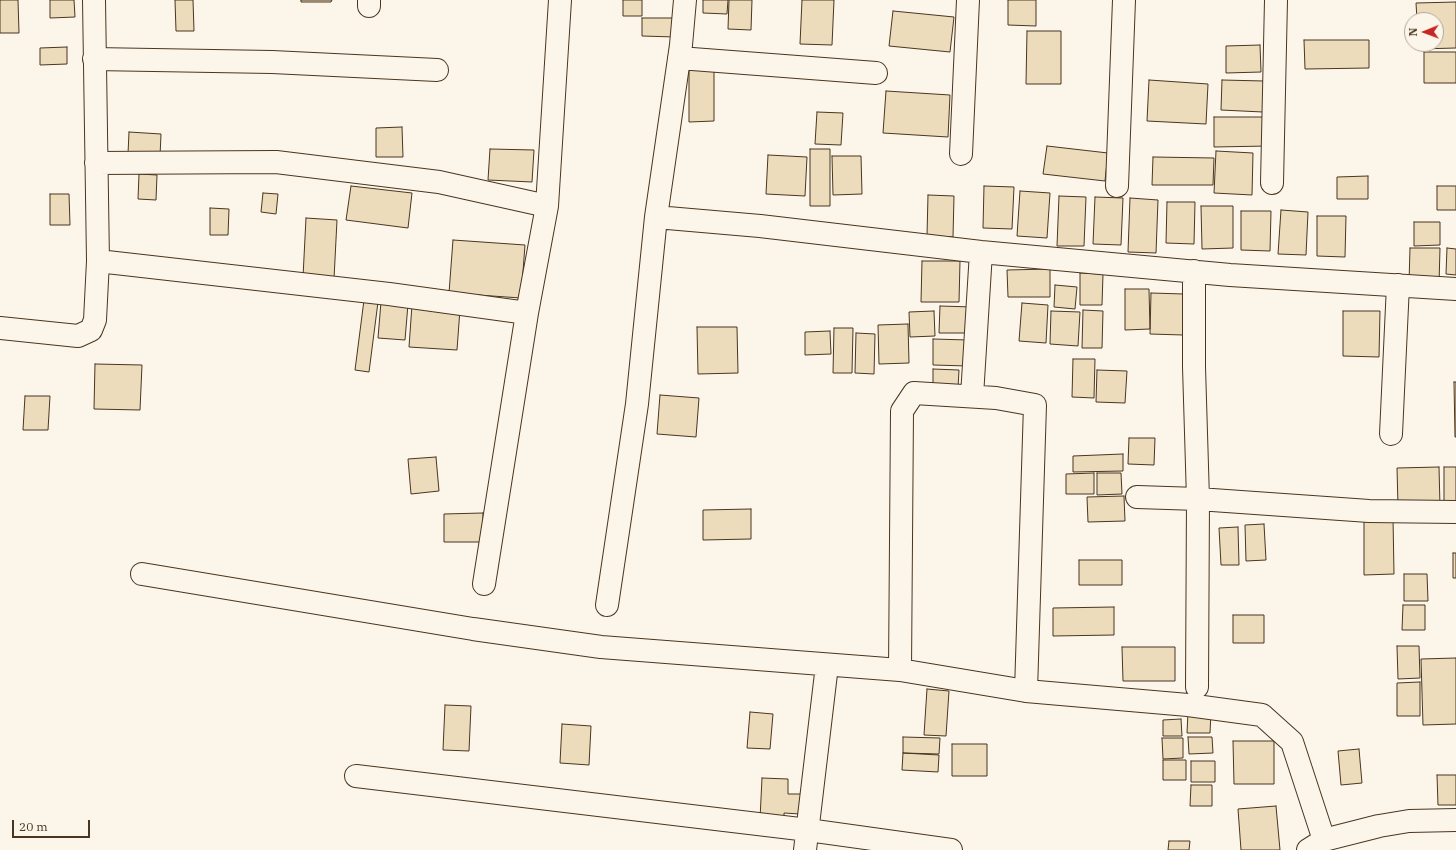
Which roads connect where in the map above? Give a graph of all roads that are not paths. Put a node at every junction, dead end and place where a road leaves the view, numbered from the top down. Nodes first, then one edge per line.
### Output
1 (94, 0) edge
2 (560, 0) edge
3 (685, 0) edge
4 (968, 0) edge
5 (1124, 0) edge
6 (1276, 0) edge
7 (679, 58) junction
8 (94, 59) junction
9 (437, 70) dead end
10 (876, 73) dead end
11 (961, 154) dead end
12 (96, 164) junction
13 (1272, 183) dead end
14 (1117, 186) dead end
15 (547, 206) junction
16 (656, 217) junction
17 (981, 252) junction
18 (98, 261) junction
19 (1194, 271) junction
20 (1398, 285) junction
21 (1456, 289) edge
22 (527, 313) junction
23 (0, 328) edge
24 (972, 396) junction
25 (1391, 434) dead end
26 (1137, 497) dead end
27 (1198, 499) junction
28 (1456, 512) edge
29 (142, 574) dead end
30 (484, 584) dead end
31 (607, 605) dead end
32 (827, 665) junction
33 (900, 670) junction
34 (1197, 687) dead end
35 (1026, 691) junction
36 (356, 776) dead end
37 (1456, 820) edge
38 (807, 840) edge
39 (1316, 845) edge
40 (951, 850) edge

1 - 8 street
2 - 15 street
3 - 7 street
4 - 11 street
5 - 14 street
6 - 13 street
7 - 10 street
7 - 16 street
8 - 9 street
8 - 12 street
12 - 15 street
12 - 18 street
15 - 22 street
16 - 17 street
16 - 31 street
17 - 19 street
17 - 24 street
18 - 22 street
18 - 23 street
19 - 20 street
19 - 27 street
20 - 21 street
20 - 25 street
22 - 30 street
24 - 33 street
24 - 35 street
26 - 27 street
27 - 28 street
27 - 34 street
29 - 32 street
32 - 33 street
32 - 38 street
33 - 35 street
35 - 39 street
36 - 38 street
37 - 39 street
38 - 40 street

